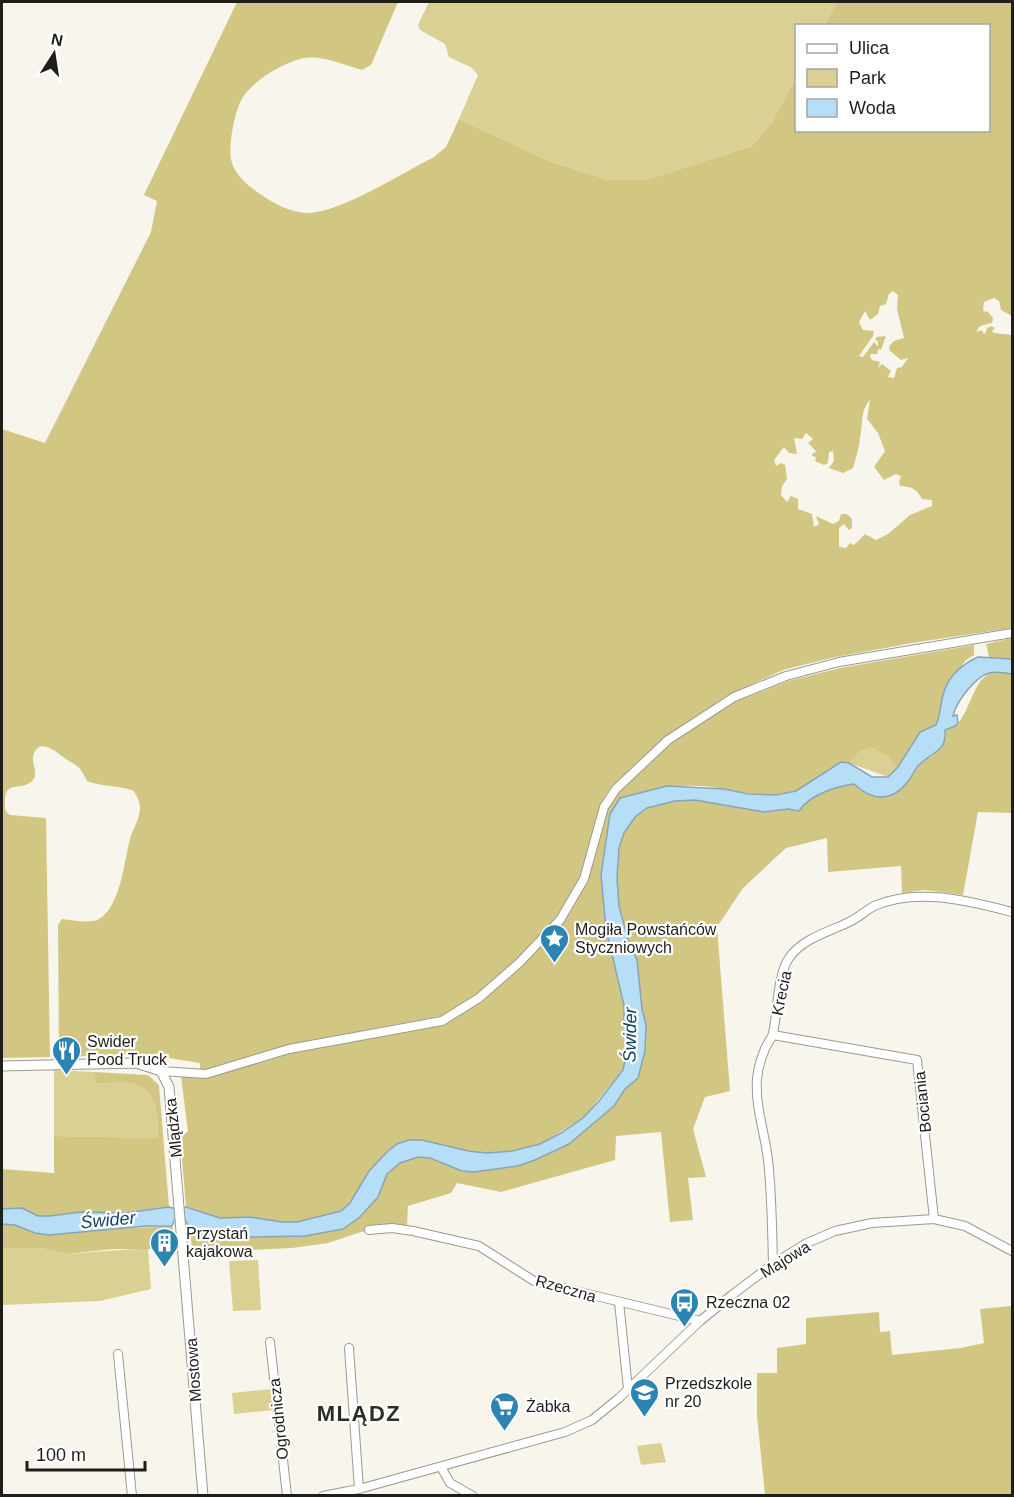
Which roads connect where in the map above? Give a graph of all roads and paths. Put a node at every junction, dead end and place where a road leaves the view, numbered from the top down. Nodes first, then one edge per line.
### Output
1 (1012, 633) edge
2 (1012, 912) edge
3 (773, 1035) junction
4 (2, 1066) edge
5 (161, 1071) junction
6 (934, 1219) junction
7 (369, 1230) dead end
8 (183, 1244) joint
9 (1012, 1251) edge
10 (773, 1264) junction
11 (619, 1302) junction
12 (700, 1321) junction
13 (270, 1342) dead end
14 (349, 1348) dead end
15 (118, 1354) dead end
16 (628, 1389) junction
17 (441, 1467) junction
18 (359, 1488) junction
19 (132, 1496) edge
20 (204, 1496) edge
21 (287, 1496) edge
22 (323, 1496) edge
23 (473, 1496) edge

1 - 5 street
2 - 3 street, Krecia
3 - 6 street, Bociania
3 - 10 street, Krecia
4 - 5 street
5 - 8 street, Mlądzka
6 - 9 street, Majowa
6 - 10 street, Majowa
7 - 11 street, Rzeczna
8 - 20 street, Mostowa
10 - 12 street, Majowa
11 - 12 street, Rzeczna
11 - 16 street
12 - 16 street, Majowa
13 - 21 street, Ogrodnicza
14 - 18 street
15 - 19 street
16 - 17 street, Majowa
17 - 18 street, Majowa
17 - 23 street
18 - 22 street, Majowa

